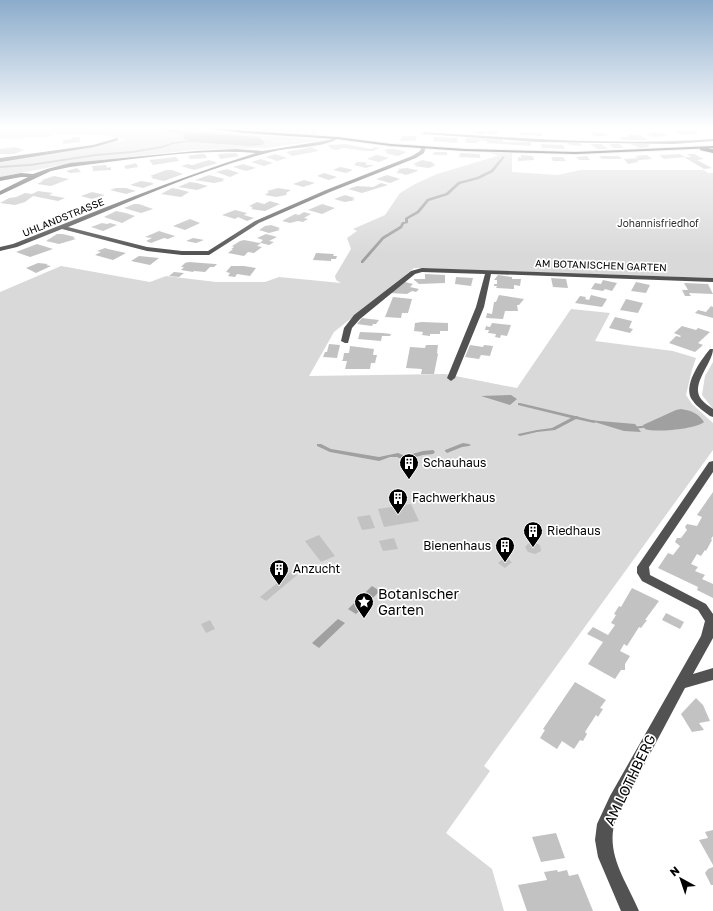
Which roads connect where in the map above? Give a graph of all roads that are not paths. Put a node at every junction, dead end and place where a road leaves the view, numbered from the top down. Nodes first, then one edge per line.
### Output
1 (49, 171) edge
2 (209, 171) edge
3 (380, 171) edge
4 (0, 175) edge
5 (21, 176) junction
6 (34, 176) junction
7 (0, 179) edge
8 (0, 193) edge
9 (62, 227) junction
10 (0, 250) edge
11 (488, 272) junction
12 (713, 280) edge
13 (345, 341) dead end
14 (713, 352) edge
15 (452, 378) dead end
16 (713, 414) edge
17 (713, 464) edge
18 (712, 622) edge
19 (713, 674) edge
20 (681, 683) junction
21 (630, 911) edge

1 - 6 street
2 - 9 street, UHLANDSTRASSE
3 - 9 street
4 - 5 street
5 - 6 street
5 - 7 street
6 - 8 street
9 - 10 street, UHLANDSTRASSE
11 - 12 street, AM BOTANISCHEN GARTEN
11 - 13 street, AM BOTANISCHEN GARTEN
11 - 15 street
14 - 16 street
17 - 18 street
18 - 20 street, AM LOTHBERG
19 - 20 street
20 - 21 street, AM LOTHBERG

